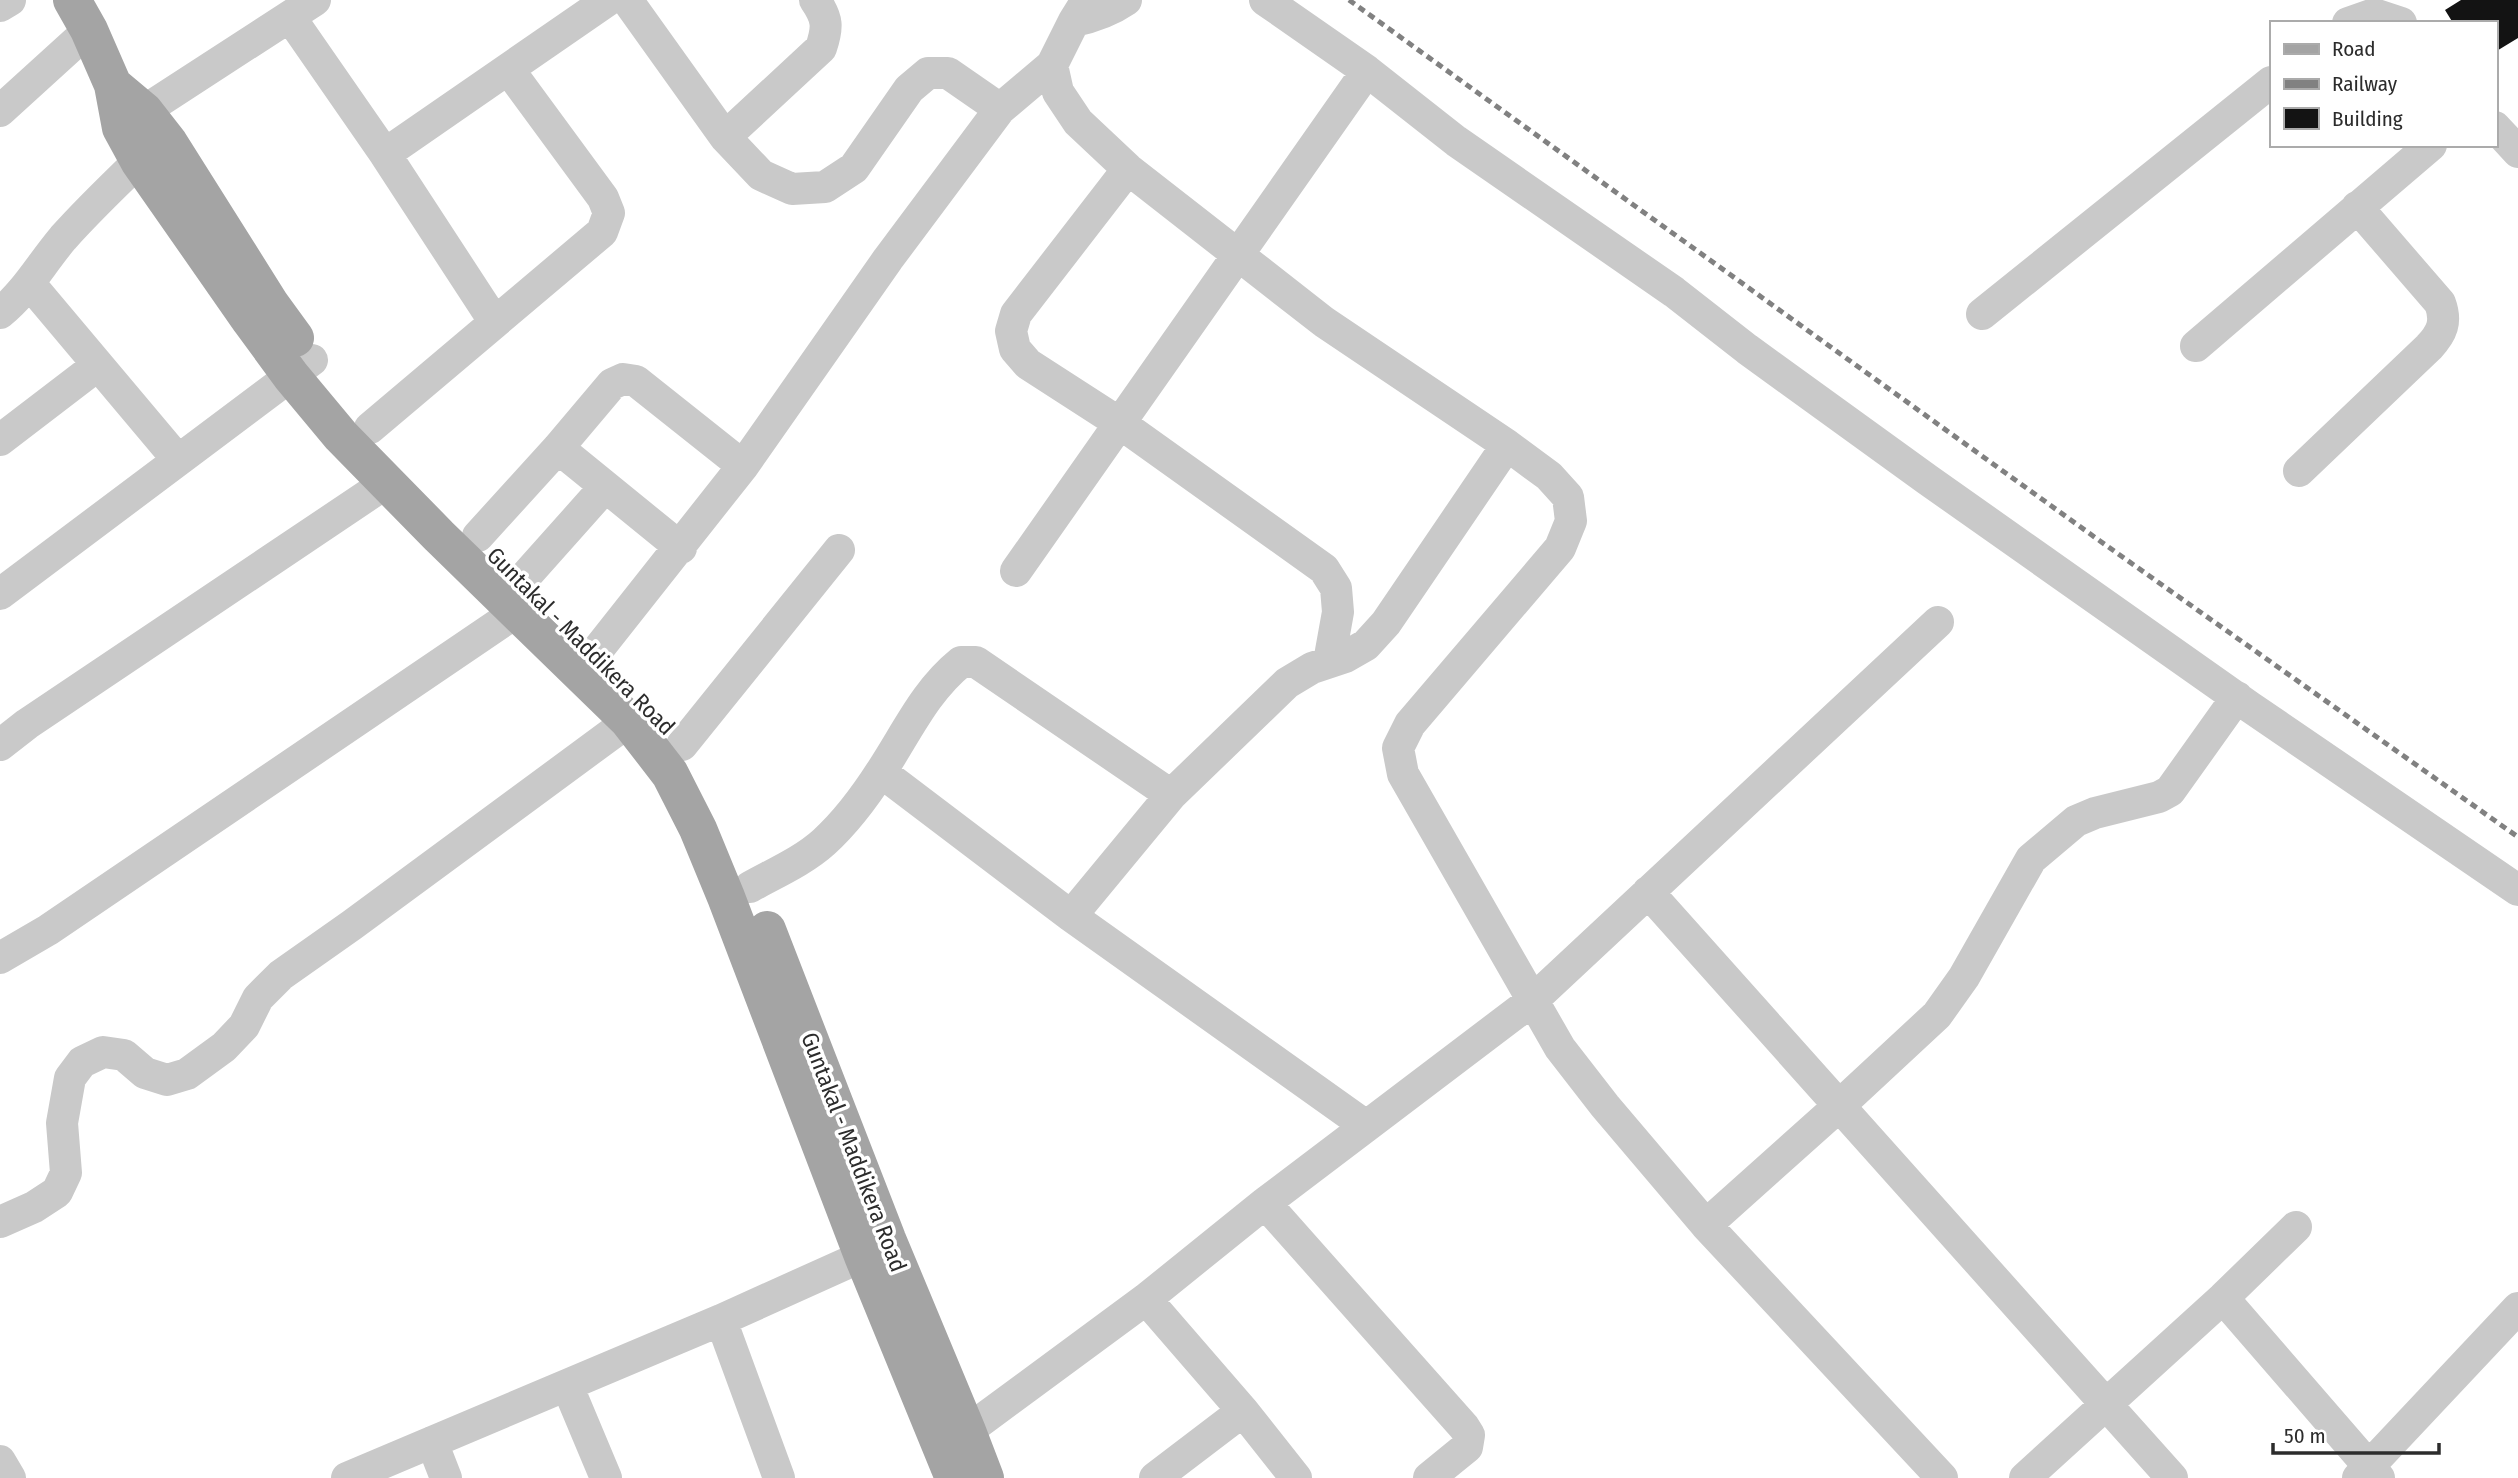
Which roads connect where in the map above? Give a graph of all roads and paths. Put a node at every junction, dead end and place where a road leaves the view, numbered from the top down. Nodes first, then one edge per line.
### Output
1 (9, 0) edge
2 (608, 0) edge
3 (627, 0) edge
4 (815, 0) edge
5 (1126, 0) edge
6 (1265, 0) edge
7 (0, 6) edge
8 (303, 8) edge
9 (1081, 10) edge
10 (2349, 14) edge
11 (80, 15) edge
12 (2395, 21) edge
13 (1052, 65) junction
14 (509, 70) junction
15 (1367, 71) junction
16 (2270, 83) edge
17 (113, 85) junction
18 (1000, 109) junction
19 (0, 111) edge
20 (144, 111) junction
21 (2497, 129) edge
22 (725, 137) junction
23 (2429, 147) edge
24 (2518, 152) edge
25 (385, 154) junction
26 (139, 161) junction
27 (1128, 169) junction
28 (2357, 207) junction
29 (1239, 255) junction
30 (30, 284) junction
31 (0, 313) edge
32 (1982, 314) dead end
33 (495, 321) junction
34 (2196, 346) dead end
35 (98, 365) junction
36 (302, 368) junction
37 (1121, 424) junction
38 (370, 428) junction
39 (0, 440) edge
40 (1507, 445) junction
41 (558, 448) junction
42 (178, 460) junction
43 (743, 466) junction
44 (2299, 471) dead end
45 (386, 483) junction
46 (606, 487) junction
47 (478, 536) junction
48 (681, 548) junction
49 (839, 550) dead end
50 (1016, 571) dead end
51 (0, 594) edge
52 (520, 595) junction
53 (1938, 622) dead end
54 (596, 652) junction
55 (1329, 662) junction
56 (2237, 697) junction
57 (629, 721) junction
58 (0, 745) edge
59 (682, 745) junction
60 (881, 772) junction
61 (1171, 795) junction
62 (750, 887) junction
63 (2518, 890) edge
64 (1648, 892) junction
65 (1071, 916) junction
66 (0, 958) edge
67 (1533, 1000) junction
68 (1839, 1106) junction
69 (1366, 1126) junction
70 (1265, 1203) junction
71 (0, 1222) edge
72 (1706, 1225) junction
73 (2296, 1227) dead end
74 (877, 1252) junction
75 (2223, 1298) junction
76 (1146, 1299) junction
77 (2518, 1308) edge
78 (721, 1320) junction
79 (567, 1385) junction
80 (2105, 1403) junction
81 (1243, 1411) junction
82 (967, 1431) junction
83 (432, 1442) junction
84 (0, 1461) edge
85 (1448, 1473) edge
86 (2369, 1474) edge
87 (10, 1478) edge
88 (347, 1478) edge
89 (446, 1478) edge
90 (606, 1478) edge
91 (779, 1478) edge
92 (954, 1478) edge
93 (985, 1478) edge
94 (1155, 1478) edge
95 (1296, 1478) edge
96 (1942, 1478) edge
97 (2025, 1478) edge
98 (2172, 1478) edge

1 - 7 street
2 - 14 street
3 - 22 street
4 - 22 street
5 - 9 street
6 - 15 street
8 - 20 street
8 - 25 street
9 - 13 street
10 - 12 street
11 - 17 main road, Guntakal - Maddikera Road
11 - 19 street
13 - 18 street
13 - 27 street
14 - 25 street
14 - 33 street
15 - 29 street
15 - 56 street
16 - 32 street
17 - 20 main road, Guntakal - Maddikera Road
17 - 26 main road, Guntakal - Maddikera Road
18 - 22 street
18 - 43 street
20 - 36 main road, Guntakal - Maddikera Road
21 - 24 street
23 - 28 street
25 - 33 street
26 - 30 street
26 - 36 main road, Guntakal - Maddikera Road
27 - 29 street
27 - 37 street
28 - 34 street
28 - 44 street
29 - 37 street
29 - 40 street
30 - 31 street
30 - 35 street
33 - 38 street
35 - 39 street
35 - 42 street
36 - 38 main road, Guntakal - Maddikera Road
36 - 42 street
36 - 45 main road, Guntakal - Maddikera Road
37 - 50 street
37 - 55 street
38 - 47 main road, Guntakal - Maddikera Road
40 - 55 street
40 - 67 street
41 - 43 street
41 - 46 street
41 - 47 street
42 - 51 street
43 - 48 street
45 - 52 main road, Guntakal - Maddikera Road
45 - 58 street
46 - 48 street
46 - 52 street
47 - 52 main road, Guntakal - Maddikera Road
48 - 54 street
49 - 59 street
52 - 54 main road, Guntakal - Maddikera Road
52 - 57 main road, Guntakal - Maddikera Road
52 - 66 street
53 - 64 street
54 - 59 main road, Guntakal - Maddikera Road
55 - 61 street
56 - 63 street
56 - 68 street
57 - 71 street
57 - 74 main road, Guntakal - Maddikera Road
59 - 62 main road, Guntakal - Maddikera Road
60 - 61 street
60 - 62 street
60 - 65 street
61 - 65 street
62 - 74 main road, Guntakal - Maddikera Road
64 - 67 street
64 - 68 street
65 - 69 street
67 - 69 street
67 - 72 street
68 - 72 street
68 - 80 street
69 - 70 street
70 - 76 street
70 - 85 street
72 - 96 street
73 - 75 street
74 - 78 street
74 - 82 main road, Guntakal - Maddikera Road
74 - 92 main road, Guntakal - Maddikera Road
75 - 80 street
75 - 86 street
76 - 81 street
76 - 82 street
77 - 86 street
78 - 79 street
78 - 91 street
79 - 83 street
79 - 90 street
80 - 97 street
80 - 98 street
81 - 94 street
81 - 95 street
82 - 93 main road, Guntakal - Maddikera Road
83 - 88 street
83 - 89 street
84 - 87 street

